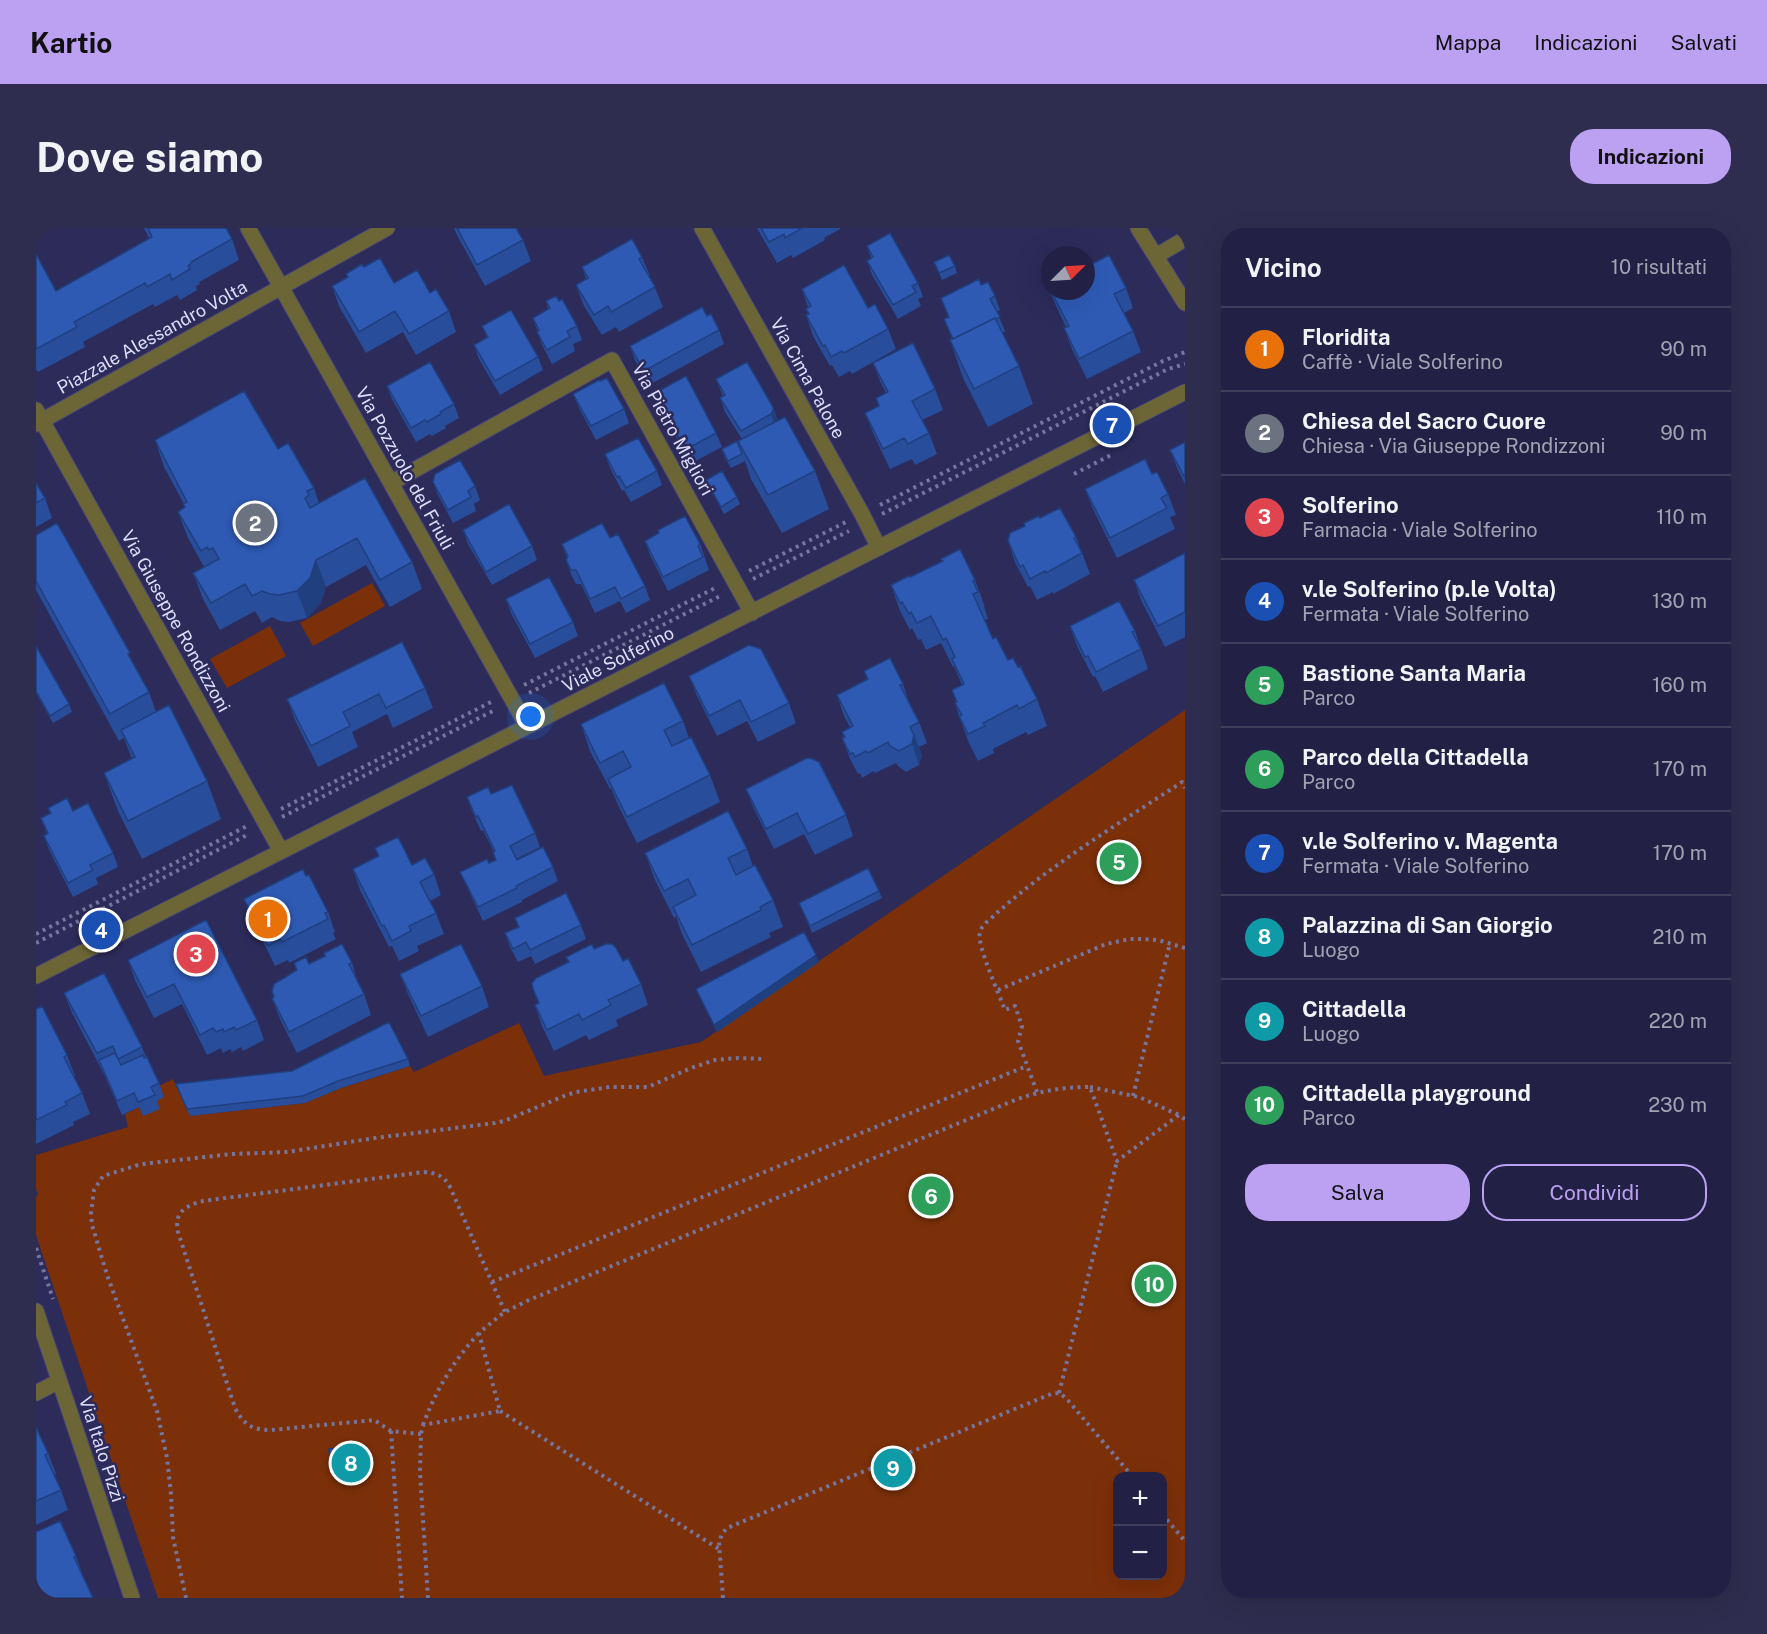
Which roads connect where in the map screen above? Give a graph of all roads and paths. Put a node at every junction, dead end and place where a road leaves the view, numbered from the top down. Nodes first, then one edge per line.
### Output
1 (248, 228) edge
2 (387, 228) edge
3 (702, 228) edge
4 (1138, 228) edge
5 (1185, 239) edge
6 (1156, 256) junction
7 (281, 288) junction
8 (1185, 303) edge
9 (1185, 352) edge
10 (1185, 364) edge
11 (1185, 392) edge
12 (38, 419) edge
13 (1113, 454) dead end
14 (1070, 476) dead end
15 (391, 483) junction
16 (864, 518) junction
17 (879, 548) junction
18 (736, 583) junction
19 (752, 613) junction
20 (511, 697) junction
21 (527, 726) junction
22 (1185, 788) edge
23 (265, 822) junction
24 (281, 851) junction
25 (36, 934) edge
26 (36, 943) edge
27 (1170, 943) junction
28 (1185, 948) edge
29 (36, 976) edge
30 (998, 990) junction
31 (764, 1059) dead end
32 (1027, 1066) junction
33 (1090, 1087) junction
34 (1037, 1092) junction
35 (1133, 1096) junction
36 (1179, 1115) junction
37 (1185, 1119) edge
38 (1117, 1161) junction
39 (492, 1282) junction
40 (36, 1311) edge
41 (505, 1312) junction
42 (479, 1333) junction
43 (59, 1381) junction
44 (36, 1393) edge
45 (1059, 1393) junction
46 (500, 1411) junction
47 (423, 1425) junction
48 (391, 1431) junction
49 (421, 1434) junction
50 (1129, 1472) edge
51 (1167, 1520) edge
52 (1185, 1540) edge
53 (719, 1549) junction
54 (132, 1598) edge
55 (186, 1598) edge
56 (402, 1598) edge
57 (428, 1598) edge
58 (723, 1598) edge

1 - 7 street, Via Pozzuolo del Friuli
2 - 7 street, Piazzale Alessandro Volta
3 - 16 street, Via Cima Palone
4 - 6 street
5 - 6 street
6 - 8 street
7 - 12 street, Piazzale Alessandro Volta
7 - 15 street, Via Pozzuolo del Friuli
9 - 16 path
10 - 16 path
11 - 17 street, Viale Solferino
12 - 23 street, Via Giuseppe Rondizzoni
13 - 14 path
15 - 18 street, Via Pietro Migliori
15 - 20 street, Via Pozzuolo del Friuli
16 - 17 street, Via Cima Palone
16 - 18 path
16 - 18 path
17 - 19 street, Viale Solferino
18 - 19 street, Via Pietro Migliori
18 - 20 path
18 - 20 path
19 - 21 street, Viale Solferino
20 - 21 street, Via Pozzuolo del Friuli
20 - 23 path
20 - 23 path
21 - 24 street, Viale Solferino
22 - 30 path
23 - 24 street, Via Giuseppe Rondizzoni
23 - 25 path
23 - 26 path
24 - 29 street, Viale Solferino
27 - 28 path
27 - 30 path
27 - 35 path
30 - 32 path
31 - 55 path
32 - 34 path
32 - 39 path
33 - 34 path
33 - 35 path
33 - 38 path
34 - 41 path
35 - 36 path
36 - 37 path
36 - 38 path
38 - 45 path
39 - 41 path
39 - 48 path
40 - 43 street, Via Italo Pizzi
41 - 42 path
42 - 46 path
42 - 47 path
43 - 44 street
43 - 54 street, Via Italo Pizzi
45 - 50 path
45 - 53 path
46 - 47 path
46 - 53 path
47 - 49 path
48 - 49 path
48 - 56 path
49 - 57 path
51 - 52 path
53 - 58 path

